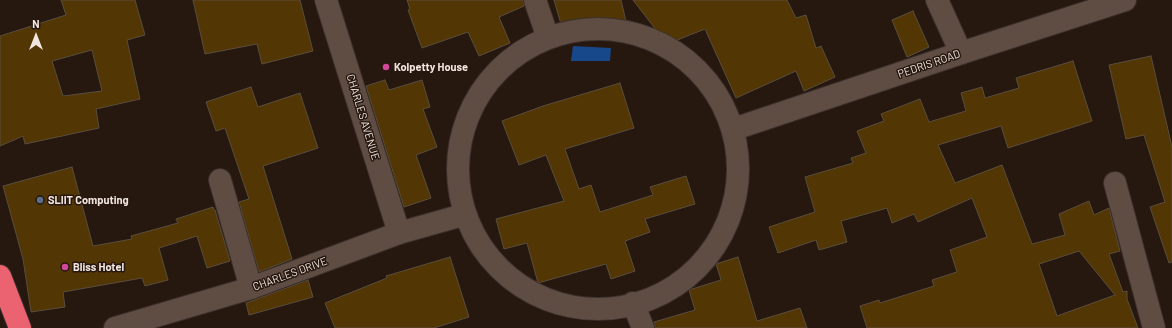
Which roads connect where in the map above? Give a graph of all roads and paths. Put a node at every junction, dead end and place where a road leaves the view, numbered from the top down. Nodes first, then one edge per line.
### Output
1 (326, 0) edge
2 (535, 0) edge
3 (937, 0) edge
4 (1125, 0) edge
5 (548, 38) junction
6 (961, 53) junction
7 (734, 129) junction
8 (220, 180) dead end
9 (1115, 183) dead end
10 (463, 215) junction
11 (400, 233) junction
12 (0, 276) edge
13 (251, 288) junction
14 (633, 303) junction
15 (20, 328) edge
16 (115, 328) edge
17 (643, 328) edge
18 (1154, 328) edge

1 - 11 street, CHARLES AVENUE
2 - 5 street
3 - 6 street
4 - 6 street, PEDRIS ROAD
5 - 7 street
5 - 10 street
6 - 7 street, PEDRIS ROAD
7 - 14 street
8 - 13 street
9 - 18 street
10 - 11 street, CHARLES DRIVE
10 - 14 street
11 - 13 street, CHARLES DRIVE
12 - 15 highway
13 - 16 street, CHARLES DRIVE
14 - 17 street

